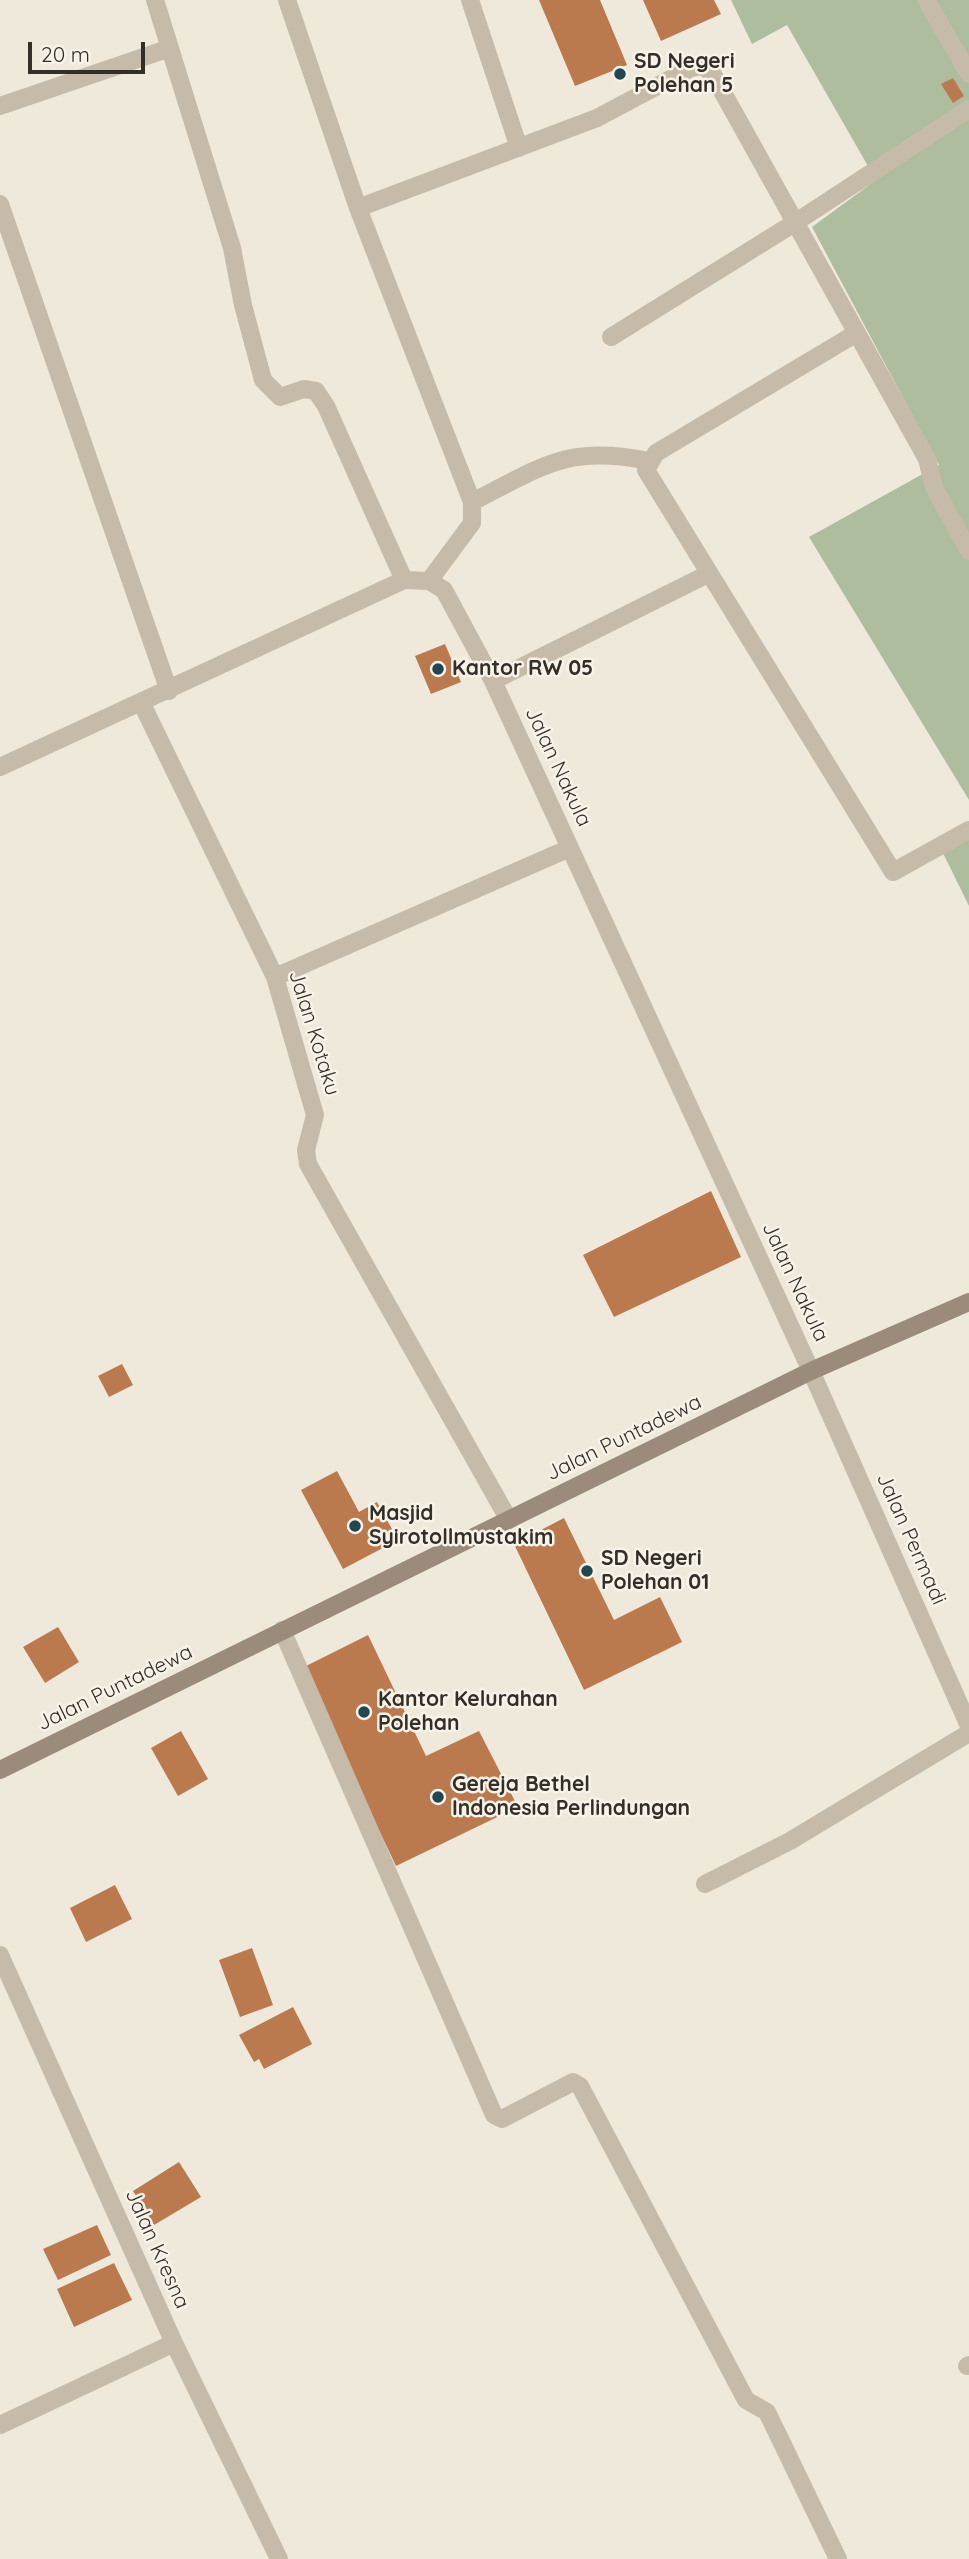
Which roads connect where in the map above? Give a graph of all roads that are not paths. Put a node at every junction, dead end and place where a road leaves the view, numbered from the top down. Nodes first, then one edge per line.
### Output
1 (155, 0) edge
2 (470, 0) edge
3 (926, 0) edge
4 (292, 1) edge
5 (170, 48) junction
6 (969, 74) edge
7 (0, 107) edge
8 (969, 110) edge
9 (519, 148) junction
10 (0, 204) edge
11 (358, 208) junction
12 (796, 222) junction
13 (855, 334) junction
14 (611, 337) dead end
15 (649, 461) junction
16 (472, 502) junction
17 (969, 551) edge
18 (708, 574) junction
19 (404, 580) junction
20 (429, 580) junction
21 (493, 681) junction
22 (169, 691) junction
23 (141, 702) junction
24 (0, 767) edge
25 (969, 830) edge
26 (570, 848) junction
27 (275, 977) junction
28 (969, 1301) edge
29 (811, 1371) junction
30 (509, 1520) junction
31 (282, 1630) junction
32 (969, 1726) edge
33 (969, 1733) edge
34 (0, 1770) edge
35 (705, 1884) dead end
36 (0, 1955) edge
37 (174, 2343) junction
38 (0, 2425) edge
39 (279, 2559) edge
40 (838, 2559) edge

1 - 5 street
2 - 9 street
3 - 6 street
4 - 11 street
5 - 7 street
5 - 19 street
8 - 12 street
9 - 11 street
9 - 12 street
10 - 22 street
11 - 16 street
12 - 13 street
12 - 14 street
13 - 15 street
13 - 17 street
15 - 16 street
15 - 18 street
16 - 20 street
18 - 21 street
18 - 25 street
19 - 20 street
19 - 22 street
20 - 21 street, Jalan Nakula
21 - 26 street, Jalan Nakula
22 - 23 street
23 - 24 street
23 - 27 street, Jalan Kotaku
26 - 27 street
26 - 29 street, Jalan Nakula
27 - 30 street, Jalan Kotaku
28 - 29 street, Jalan Puntadewa
29 - 30 street, Jalan Puntadewa
29 - 32 street, Jalan Permadi
30 - 31 street, Jalan Puntadewa
31 - 34 street, Jalan Puntadewa
31 - 40 street
33 - 35 street
36 - 37 street, Jalan Kresna
37 - 38 street
37 - 39 street, Jalan Kresna

